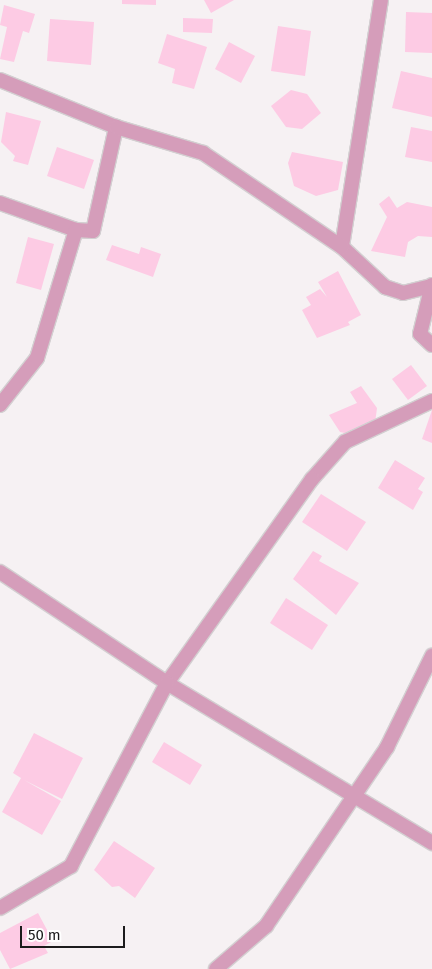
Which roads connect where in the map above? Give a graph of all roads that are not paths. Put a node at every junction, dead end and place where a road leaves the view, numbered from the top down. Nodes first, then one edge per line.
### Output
1 (380, 0) edge
2 (0, 80) edge
3 (116, 126) junction
4 (0, 202) edge
5 (76, 230) junction
6 (342, 247) junction
7 (432, 286) edge
8 (432, 345) edge
9 (432, 401) edge
10 (0, 405) edge
11 (0, 572) edge
12 (432, 656) edge
13 (167, 683) junction
14 (354, 794) junction
15 (432, 843) edge
16 (0, 908) edge
17 (216, 969) edge

1 - 6 street
2 - 3 street
3 - 5 street
3 - 6 street
4 - 5 street
5 - 10 street
6 - 7 street
7 - 8 street
9 - 13 street
11 - 13 street
12 - 14 street
13 - 14 street
13 - 16 street
14 - 15 street
14 - 17 street

